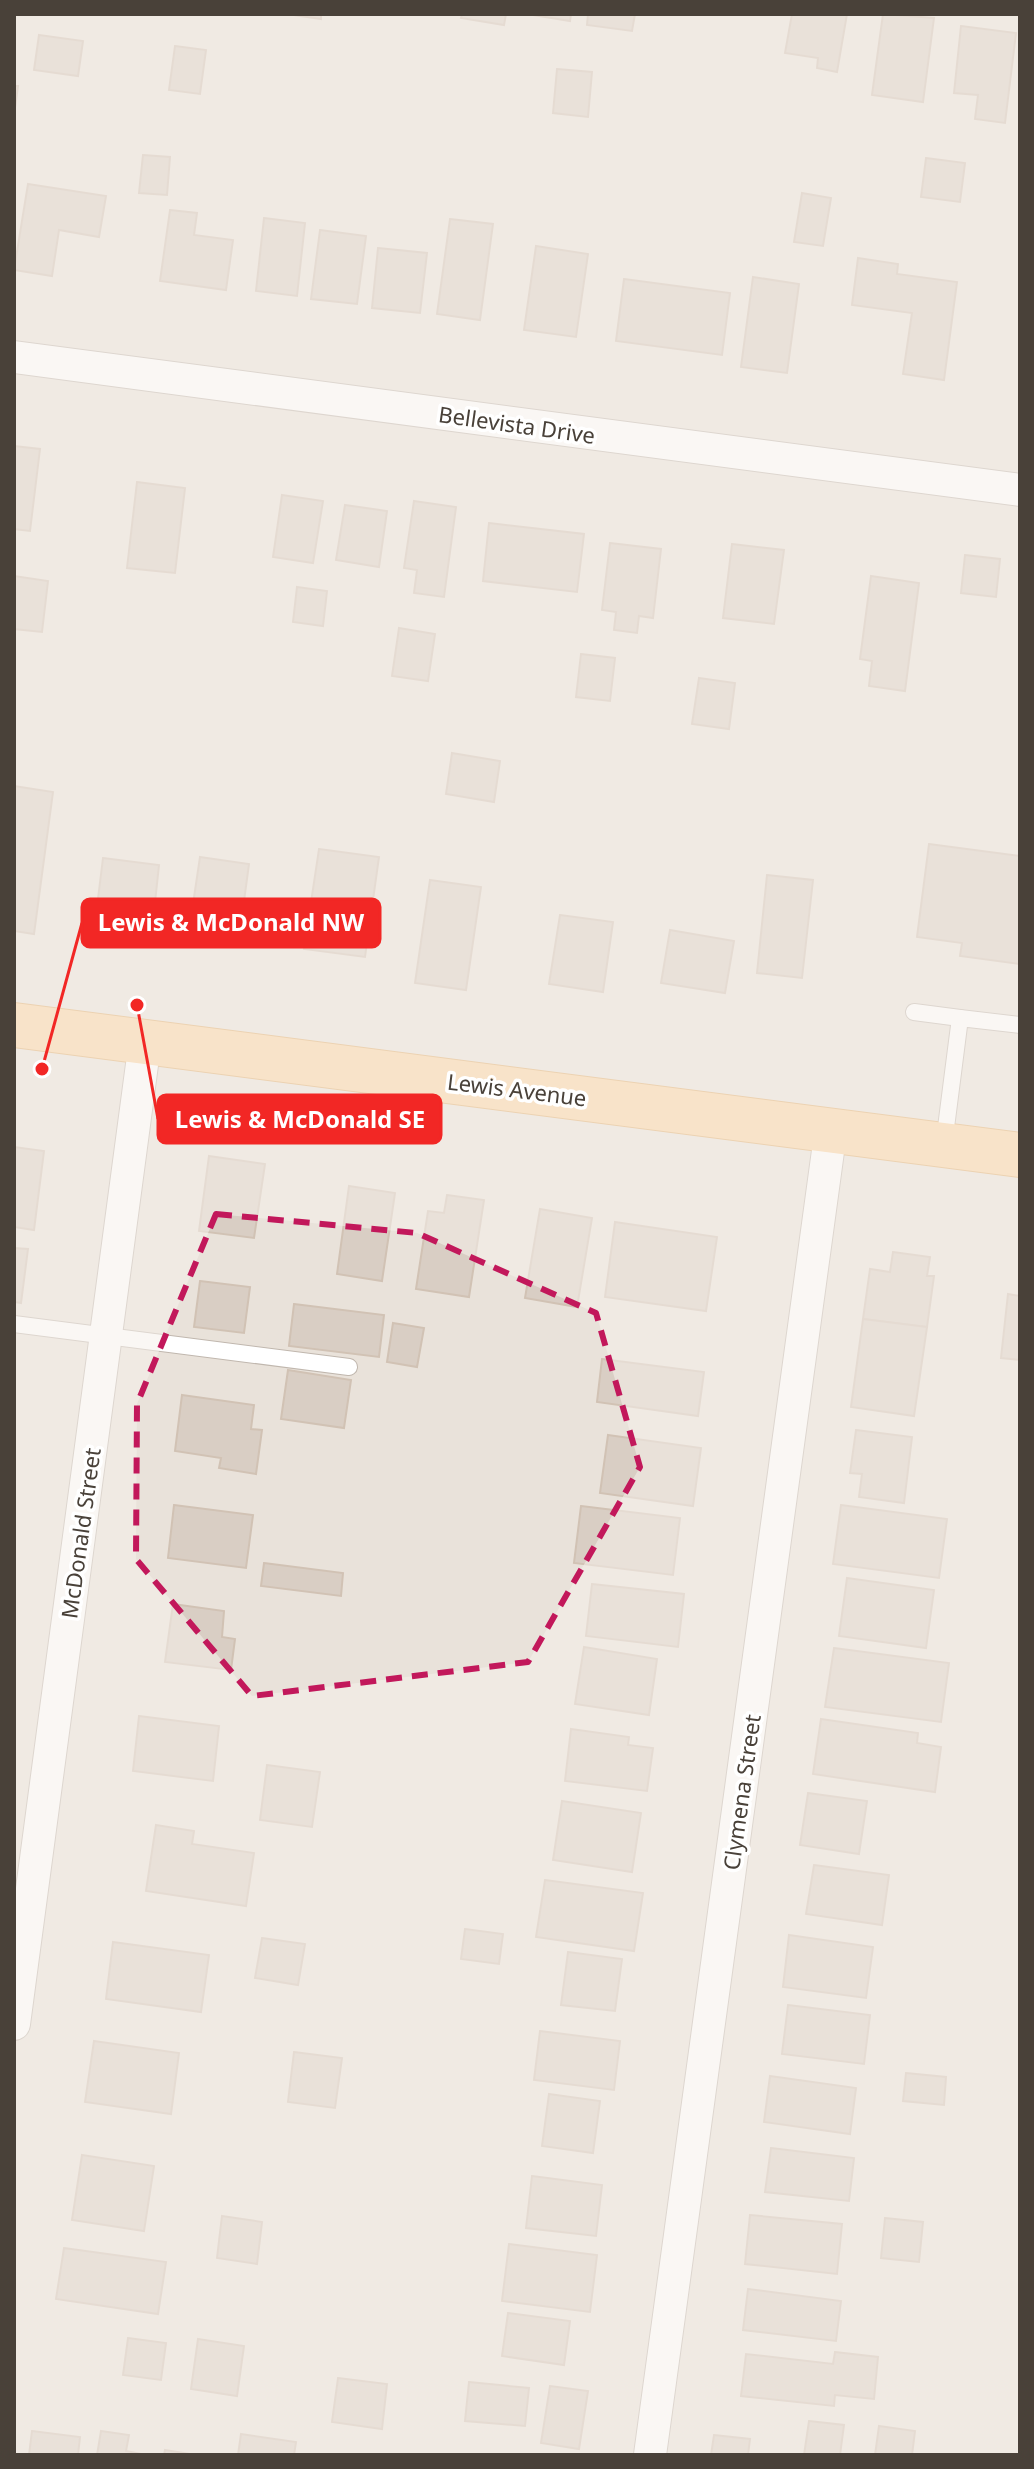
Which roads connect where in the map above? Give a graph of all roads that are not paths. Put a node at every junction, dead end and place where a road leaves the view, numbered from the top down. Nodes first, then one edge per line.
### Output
1 (14, 357) edge
2 (1020, 490) edge
3 (914, 1012) dead end
4 (960, 1018) junction
5 (14, 1025) edge
6 (1020, 1025) edge
7 (145, 1042) junction
8 (831, 1129) junction
9 (944, 1146) junction
10 (1020, 1155) edge
11 (14, 1324) edge
12 (106, 1336) junction
13 (349, 1367) dead end
14 (14, 2024) edge
15 (650, 2455) edge

1 - 2 street, Bellevista Drive
3 - 4 lane
4 - 6 lane
4 - 9 lane
5 - 7 main road, Lewis Avenue
7 - 8 main road, Lewis Avenue
7 - 12 street, McDonald Street
8 - 9 main road, Lewis Avenue
8 - 15 street, Clymena Street
9 - 10 main road, Lewis Avenue
11 - 12 lane
12 - 13 lane
12 - 14 street, McDonald Street

